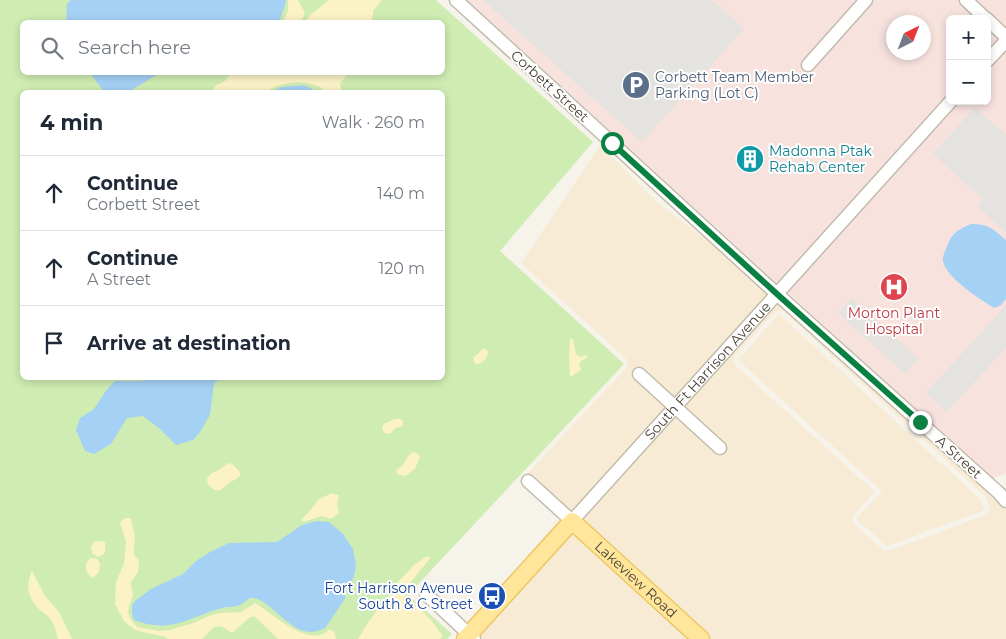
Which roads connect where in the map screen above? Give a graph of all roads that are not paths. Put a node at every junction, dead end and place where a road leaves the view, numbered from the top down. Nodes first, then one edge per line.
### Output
1 (456, 0) edge
2 (866, 0) edge
3 (966, 0) edge
4 (983, 15) edge
5 (991, 23) edge
6 (1006, 37) edge
7 (1006, 41) edge
8 (988, 60) edge
9 (808, 65) dead end
10 (947, 105) edge
11 (777, 294) junction
12 (639, 374) dead end
13 (675, 407) junction
14 (720, 448) dead end
15 (528, 482) dead end
16 (1006, 501) edge
17 (572, 521) junction
18 (426, 594) dead end
19 (470, 638) edge
20 (700, 639) edge

1 - 11 street, Corbett Street
2 - 9 street
3 - 4 street
5 - 6 street
7 - 8 street
10 - 11 street, South Ft Harrison Avenue
11 - 13 street, South Ft Harrison Avenue
11 - 16 street, A Street
12 - 13 street
13 - 14 street
13 - 17 street, South Ft Harrison Avenue
15 - 17 street
17 - 19 main road, South Ft Harrison Avenue
17 - 20 main road, Lakeview Road
18 - 19 street

